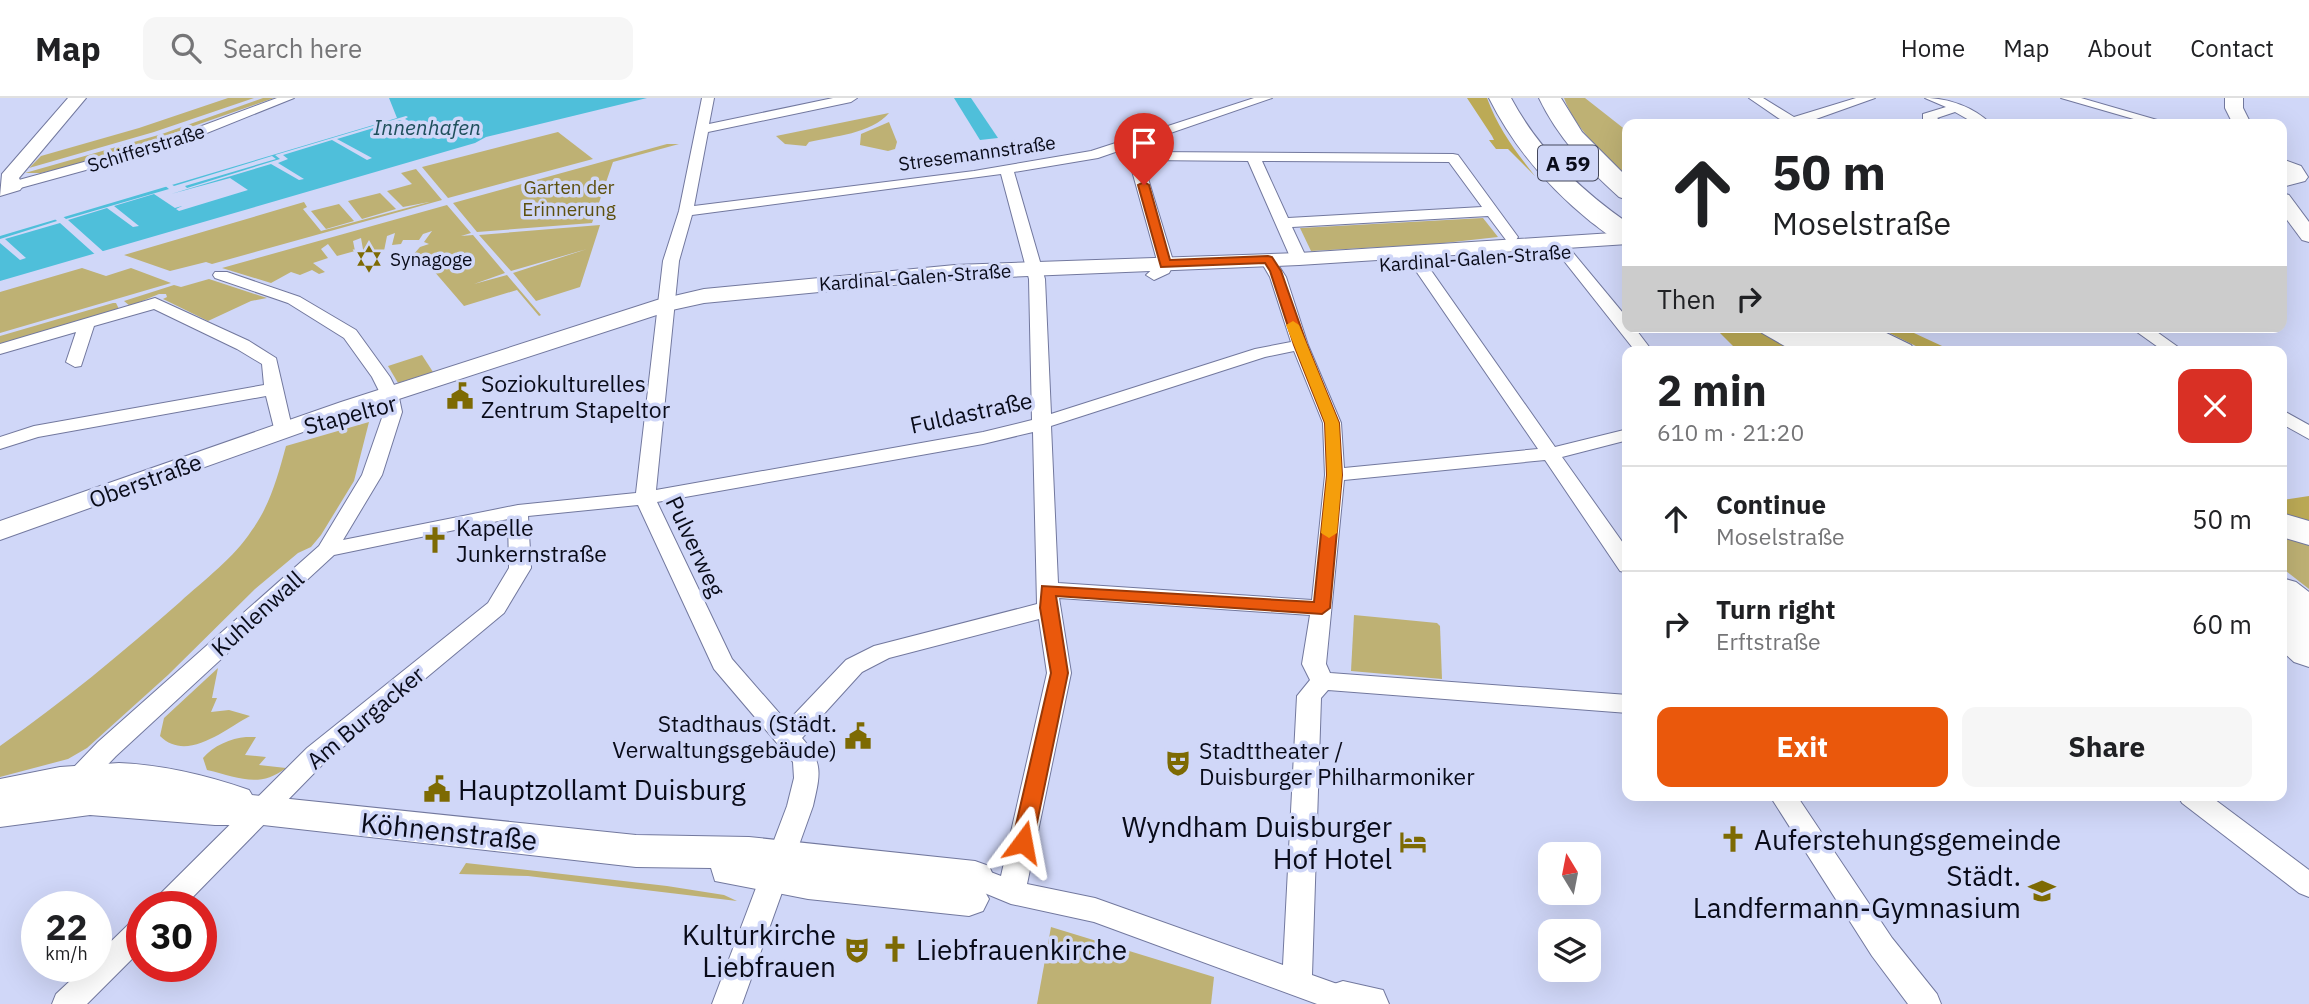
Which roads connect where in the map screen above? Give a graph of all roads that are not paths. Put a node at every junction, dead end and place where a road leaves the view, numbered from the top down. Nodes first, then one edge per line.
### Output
1 (77, 98) edge
2 (288, 98) edge
3 (708, 98) edge
4 (851, 98) edge
5 (1266, 98) edge
6 (1500, 98) edge
7 (1521, 98) edge
8 (1550, 98) edge
9 (1755, 98) edge
10 (1868, 98) edge
11 (1931, 98) edge
12 (2067, 98) edge
13 (1956, 108) junction
14 (1788, 119) edge
15 (1798, 119) edge
16 (1930, 119) edge
17 (1976, 119) edge
18 (2146, 119) edge
19 (702, 129) junction
20 (1253, 156) junction
21 (1007, 170) junction
22 (2291, 183) edge
23 (1622, 187) edge
24 (6, 188) edge
25 (686, 211) junction
26 (1492, 211) junction
27 (1591, 211) junction
28 (1622, 212) edge
29 (1284, 223) junction
30 (1622, 233) edge
31 (2309, 236) edge
32 (1511, 237) dead end
33 (1622, 238) edge
34 (1581, 247) junction
35 (1622, 248) edge
36 (1622, 252) edge
37 (1415, 257) junction
38 (1299, 259) junction
39 (1272, 265) junction
40 (1160, 270) junction
41 (1036, 274) junction
42 (221, 275) dead end
43 (665, 309) junction
44 (1622, 314) edge
45 (87, 323) junction
46 (1784, 333) edge
47 (1824, 333) edge
48 (1862, 333) edge
49 (2147, 333) edge
50 (1300, 345) junction
51 (1808, 346) edge
52 (1849, 346) edge
53 (1888, 346) edge
54 (2167, 346) edge
55 (0, 349) edge
56 (75, 362) dead end
57 (273, 389) junction
58 (391, 398) junction
59 (2287, 419) edge
60 (1042, 422) junction
61 (288, 431) junction
62 (2309, 433) edge
63 (1622, 436) edge
64 (0, 443) edge
65 (1550, 454) junction
66 (1335, 475) junction
67 (645, 498) junction
68 (518, 511) junction
69 (2287, 526) edge
70 (0, 531) edge
71 (2309, 533) edge
72 (327, 550) junction
73 (1622, 557) edge
74 (2287, 594) edge
75 (1048, 599) junction
76 (1322, 608) junction
77 (2309, 612) edge
78 (2287, 632) edge
79 (2309, 652) edge
80 (1322, 681) junction
81 (1622, 704) edge
82 (788, 737) junction
83 (77, 789) junction
84 (0, 793) edge
85 (1786, 801) edge
86 (2198, 801) edge
87 (263, 810) junction
88 (0, 812) edge
89 (778, 868) junction
90 (2309, 885) edge
91 (972, 888) joint
92 (181, 891) edge
93 (1011, 892) junction
94 (126, 946) edge
95 (1882, 947) junction
96 (1297, 982) junction
97 (1355, 1003) edge
98 (67, 1004) edge
99 (727, 1004) edge
100 (1910, 1004) edge
101 (1926, 1004) edge

1 - 24 main road
2 - 24 street, Schifferstraße
3 - 19 street, Pulverweg
4 - 19 street
5 - 21 street, Stresemannstraße
6 - 27 highway
7 - 28 highway, A 59
8 - 23 highway, A 59
9 - 14 street
10 - 15 street
11 - 13 street
12 - 18 street
13 - 16 street
13 - 17 street
19 - 25 street, Pulverweg
20 - 26 street
20 - 29 street
20 - 40 street
21 - 25 street, Stresemannstraße
21 - 41 street
22 - 31 main road
25 - 43 street, Pulverweg
26 - 29 street
26 - 32 street
27 - 30 highway
27 - 34 highway
29 - 38 street
33 - 34 main road, Kardinal-Galen-Straße
34 - 35 main road, Kardinal-Galen-Straße
34 - 36 highway
34 - 37 main road, Kardinal-Galen-Straße
34 - 44 street
37 - 38 main road, Kardinal-Galen-Straße
37 - 39 main road, Kardinal-Galen-Straße
37 - 65 street
38 - 39 main road, Kardinal-Galen-Straße
39 - 40 main road, Kardinal-Galen-Straße
39 - 50 street
40 - 41 main road, Kardinal-Galen-Straße
41 - 43 main road, Kardinal-Galen-Straße
41 - 60 street
42 - 58 street
43 - 58 main road, Stapeltor
43 - 67 street, Pulverweg
45 - 55 street
45 - 56 street
45 - 57 street
46 - 51 highway
47 - 52 highway
48 - 53 highway
49 - 54 street
50 - 60 street, Fuldastraße
50 - 66 street
57 - 61 street
57 - 64 street
58 - 61 main road, Stapeltor
58 - 72 street, Kuhlenwall
59 - 62 street
60 - 67 street, Fuldastraße
60 - 75 street
61 - 70 main road, Oberstraße
63 - 65 street
65 - 66 street
65 - 73 street
66 - 76 street
67 - 68 street, Fuldastraße
67 - 82 street, Pulverweg
68 - 72 street, Fuldastraße
68 - 87 street, Am Burgacker
69 - 71 highway
72 - 83 street, Kuhlenwall
74 - 77 highway
75 - 76 street
75 - 82 street
75 - 93 street
76 - 80 street
78 - 79 highway
80 - 81 street
80 - 96 street
82 - 89 street, Pulverweg
83 - 84 main road
83 - 87 main road, Köhnenstraße
83 - 88 main road
85 - 95 street
86 - 90 street
87 - 89 main road, Köhnenstraße
87 - 92 street, Am Burgacker
89 - 91 main road, Köhnenstraße
89 - 99 street, Pulverweg
91 - 93 street
93 - 96 street
94 - 98 street
95 - 100 street
95 - 101 street
96 - 97 street

